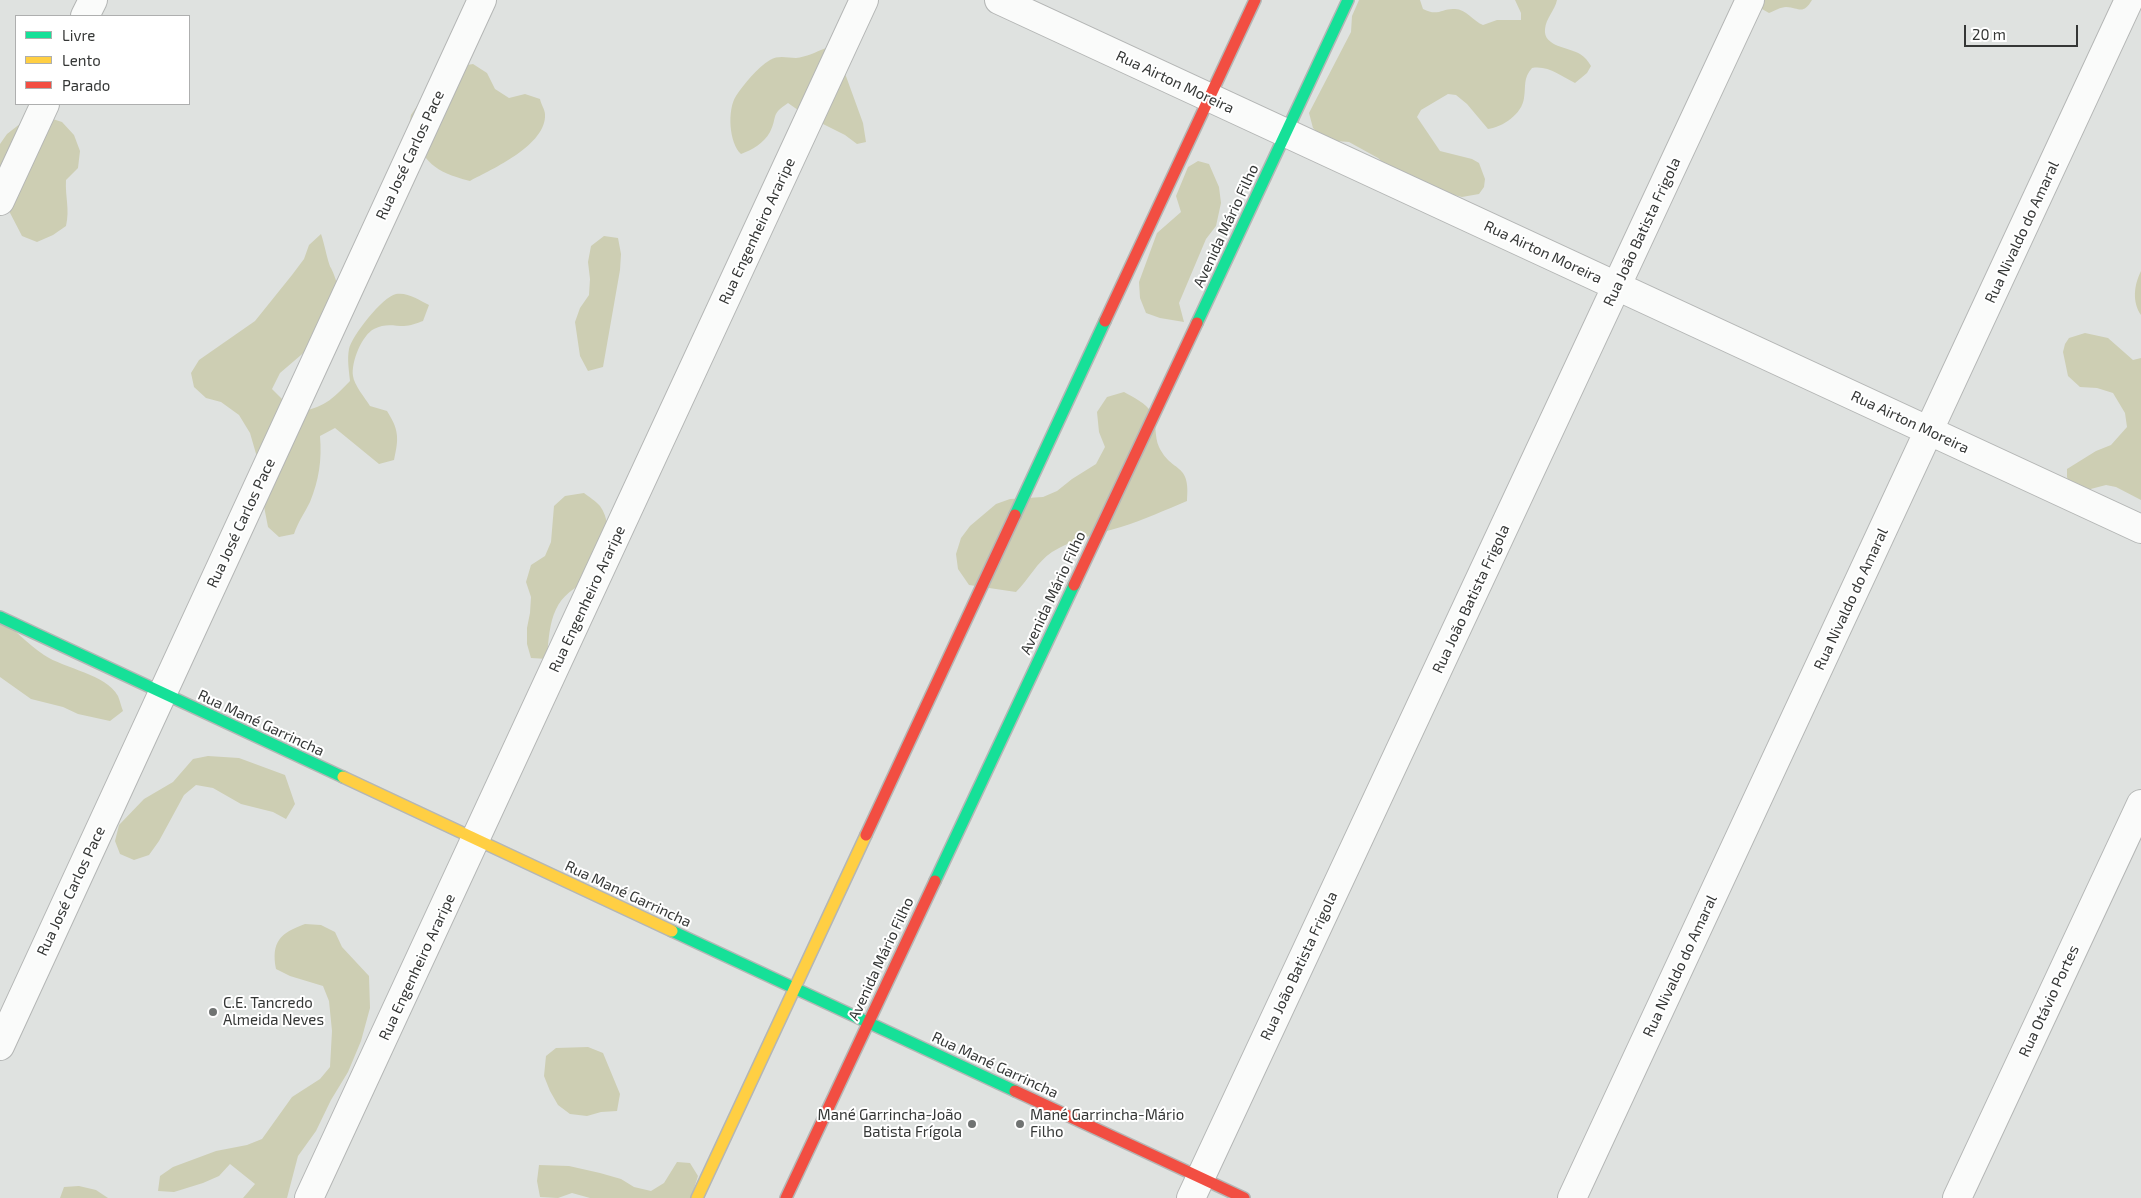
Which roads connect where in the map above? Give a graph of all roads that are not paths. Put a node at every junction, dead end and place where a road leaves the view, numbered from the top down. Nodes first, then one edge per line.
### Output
1 (93, 0) edge
2 (482, 0) edge
3 (864, 0) edge
4 (999, 0) edge
5 (1255, 0) edge
6 (1348, 0) edge
7 (1750, 0) edge
8 (2129, 0) edge
9 (86, 15) edge
10 (1210, 98) junction
11 (45, 105) edge
12 (1286, 133) junction
13 (0, 201) edge
14 (1617, 286) junction
15 (1929, 431) junction
16 (2141, 529) edge
17 (0, 617) edge
18 (162, 693) junction
19 (2141, 804) edge
20 (476, 839) junction
21 (795, 988) junction
22 (868, 1022) junction
23 (0, 1046) edge
24 (1196, 1188) edge
25 (310, 1198) edge
26 (697, 1198) edge
27 (786, 1198) edge
28 (1244, 1198) edge
29 (1572, 1198) edge
30 (1957, 1198) edge

1 - 9 street
2 - 18 street, Rua José Carlos Pace
3 - 20 street, Rua Engenheiro Araripe
4 - 10 street, Rua Airton Moreira
5 - 10 main road
6 - 12 main road, Avenida Mário Filho
7 - 14 street, Rua João Batista Frigola
8 - 15 street, Rua Nivaldo do Amaral
10 - 12 street, Rua Airton Moreira
10 - 21 main road
11 - 13 street
12 - 14 street, Rua Airton Moreira
12 - 22 main road, Avenida Mário Filho
14 - 15 street, Rua Airton Moreira
14 - 24 street, Rua João Batista Frigola
15 - 16 street, Rua Airton Moreira
15 - 29 street, Rua Nivaldo do Amaral
17 - 18 main road, Rua Mané Garrincha
18 - 20 main road, Rua Mané Garrincha
18 - 23 street, Rua José Carlos Pace
19 - 30 street, Rua Otávio Portes
20 - 21 main road, Rua Mané Garrincha
20 - 25 street, Rua Engenheiro Araripe
21 - 22 main road, Rua Mané Garrincha
21 - 26 main road
22 - 24 main road, Rua Mané Garrincha
22 - 27 main road, Avenida Mário Filho
24 - 28 main road, Rua Mané Garrincha

